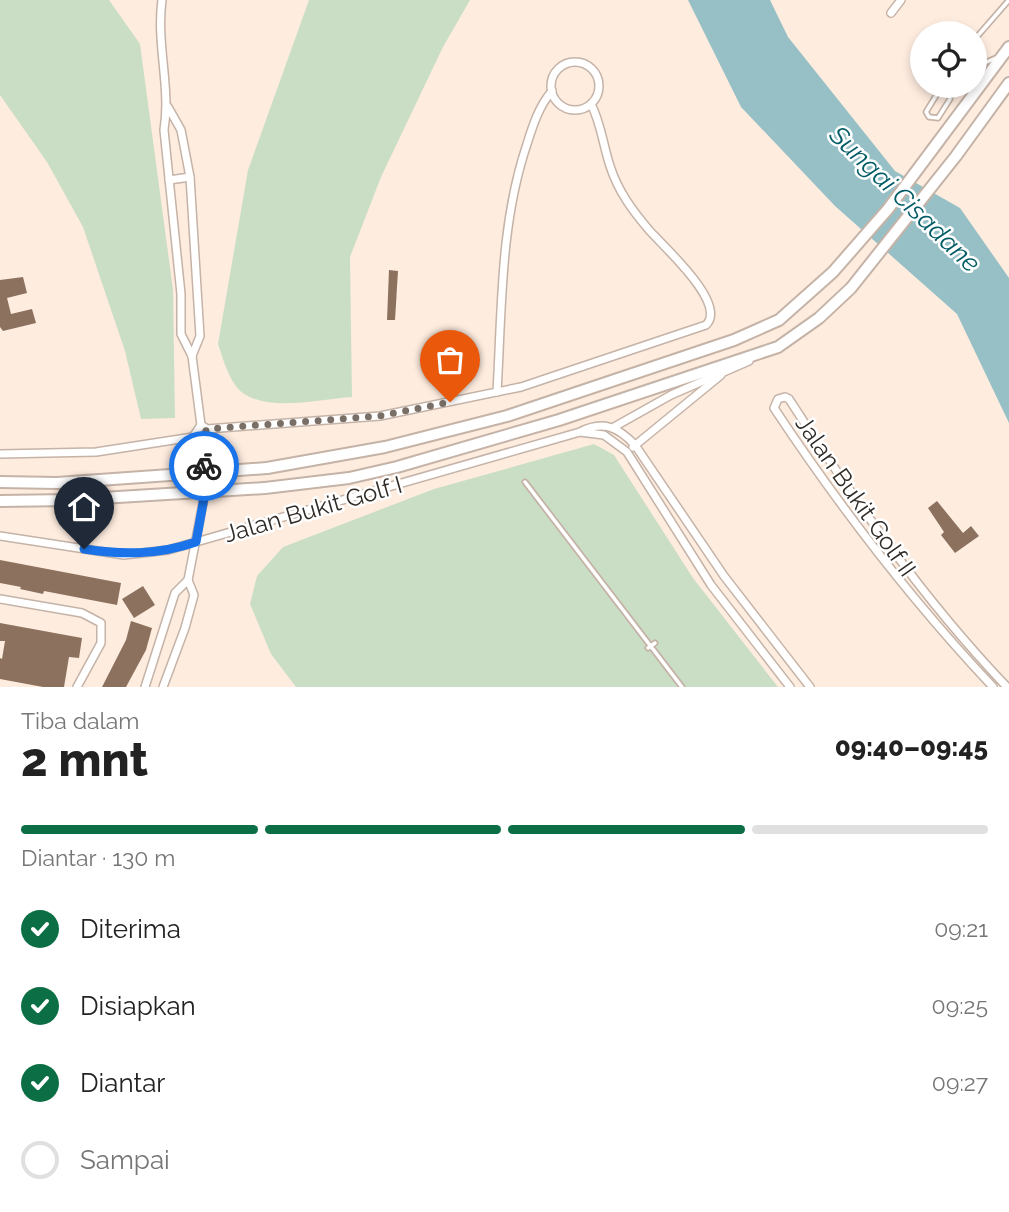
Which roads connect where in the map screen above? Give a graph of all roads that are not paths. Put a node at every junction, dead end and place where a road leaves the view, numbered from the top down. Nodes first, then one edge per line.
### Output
1 (162, 0) edge
2 (901, 0) edge
3 (1009, 0) edge
4 (891, 13) dead end
5 (987, 26) edge
6 (1005, 51) edge
7 (987, 60) edge
8 (1009, 83) edge
9 (552, 91) junction
10 (934, 98) edge
11 (950, 99) dead end
12 (591, 103) junction
13 (167, 107) junction
14 (190, 177) junction
15 (169, 180) junction
16 (181, 295) junction
17 (198, 295) junction
18 (778, 347) junction
19 (192, 356) junction
20 (724, 372) junction
21 (497, 392) junction
22 (204, 427) junction
23 (614, 428) junction
24 (580, 432) junction
25 (196, 439) junction
26 (635, 445) junction
27 (627, 452) junction
28 (0, 454) edge
29 (0, 482) edge
30 (525, 482) dead end
31 (0, 501) edge
32 (0, 536) edge
33 (196, 542) junction
34 (188, 580) junction
35 (0, 599) edge
36 (77, 687) edge
37 (145, 687) edge
38 (163, 687) edge
39 (682, 687) edge
40 (790, 687) edge
41 (810, 687) edge
42 (993, 687) edge
43 (1007, 687) edge

1 - 13 street
2 - 4 street
3 - 5 lane
6 - 7 lane
6 - 29 main road, bridge
8 - 18 main road
9 - 12 street
9 - 12 street
9 - 21 street
10 - 11 lane
12 - 21 street
13 - 14 street
13 - 15 street
14 - 15 street
14 - 17 street
15 - 16 street
16 - 17 street
16 - 19 street
17 - 19 street
18 - 20 street, Jalan Bukit Golf I
18 - 31 main road, bridge
19 - 22 street
20 - 23 street, Jalan Bukit Golf I
20 - 26 street, Jalan Bukit Golf I
21 - 22 street
22 - 25 street
23 - 24 street, Jalan Bukit Golf I
23 - 26 street
24 - 27 street
24 - 33 street, Jalan Bukit Golf I
25 - 28 street
25 - 33 street
26 - 27 street, Jalan Bukit Golf I
26 - 41 street
27 - 40 street
30 - 39 lane
32 - 33 street, Jalan Bukit Golf I
33 - 34 street
34 - 37 street
34 - 38 street
35 - 36 street
42 - 43 street, Jalan Bukit Golf II

